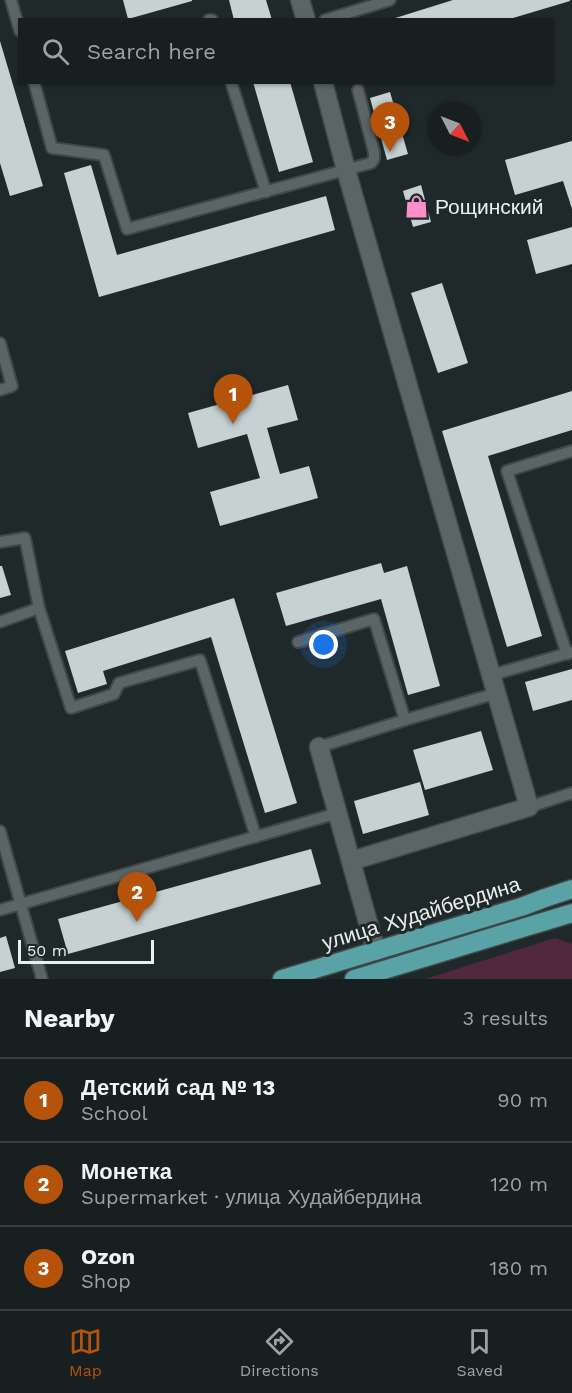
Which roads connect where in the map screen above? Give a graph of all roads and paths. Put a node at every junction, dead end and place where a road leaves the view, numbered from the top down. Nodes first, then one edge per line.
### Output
1 (11, 0) edge
2 (300, 0) edge
3 (390, 0) edge
4 (305, 18) edge
5 (332, 18) edge
6 (18, 24) edge
7 (35, 84) edge
8 (232, 84) edge
9 (324, 84) edge
10 (358, 90) dead end
11 (346, 170) junction
12 (266, 192) junction
13 (0, 343) edge
14 (0, 390) edge
15 (572, 452) edge
16 (0, 542) edge
17 (39, 608) junction
18 (0, 622) edge
19 (298, 642) dead end
20 (569, 653) edge
21 (494, 684) junction
22 (405, 720) junction
23 (319, 747) joint
24 (572, 793) edge
25 (529, 807) junction
26 (338, 813) junction
27 (0, 831) edge
28 (256, 837) junction
29 (351, 861) junction
30 (572, 889) edge
31 (572, 896) edge
32 (22, 904) junction
33 (521, 907) junction
34 (0, 910) edge
35 (572, 913) edge
36 (376, 951) junction
37 (381, 975) edge
38 (42, 979) edge
39 (282, 979) edge
40 (354, 979) edge

1 - 6 lane
2 - 4 street
3 - 5 lane
7 - 12 lane
8 - 12 lane
9 - 11 street
10 - 11 lane
11 - 12 lane
11 - 21 street
13 - 14 lane
15 - 20 lane
16 - 17 lane
17 - 18 lane
17 - 28 lane
19 - 22 lane
20 - 21 lane
21 - 22 lane
21 - 25 street
22 - 23 lane
23 - 26 street
24 - 25 lane
25 - 29 street
26 - 28 lane
26 - 29 street
27 - 32 lane
28 - 32 lane
29 - 36 street
30 - 33 main road, улица Худайбердина
31 - 33 main road
32 - 34 lane
32 - 38 lane
33 - 36 main road, улица Худайбердина
35 - 37 main road, улица Худайбердина
36 - 39 main road, улица Худайбердина
37 - 40 main road, улица Худайбердина

